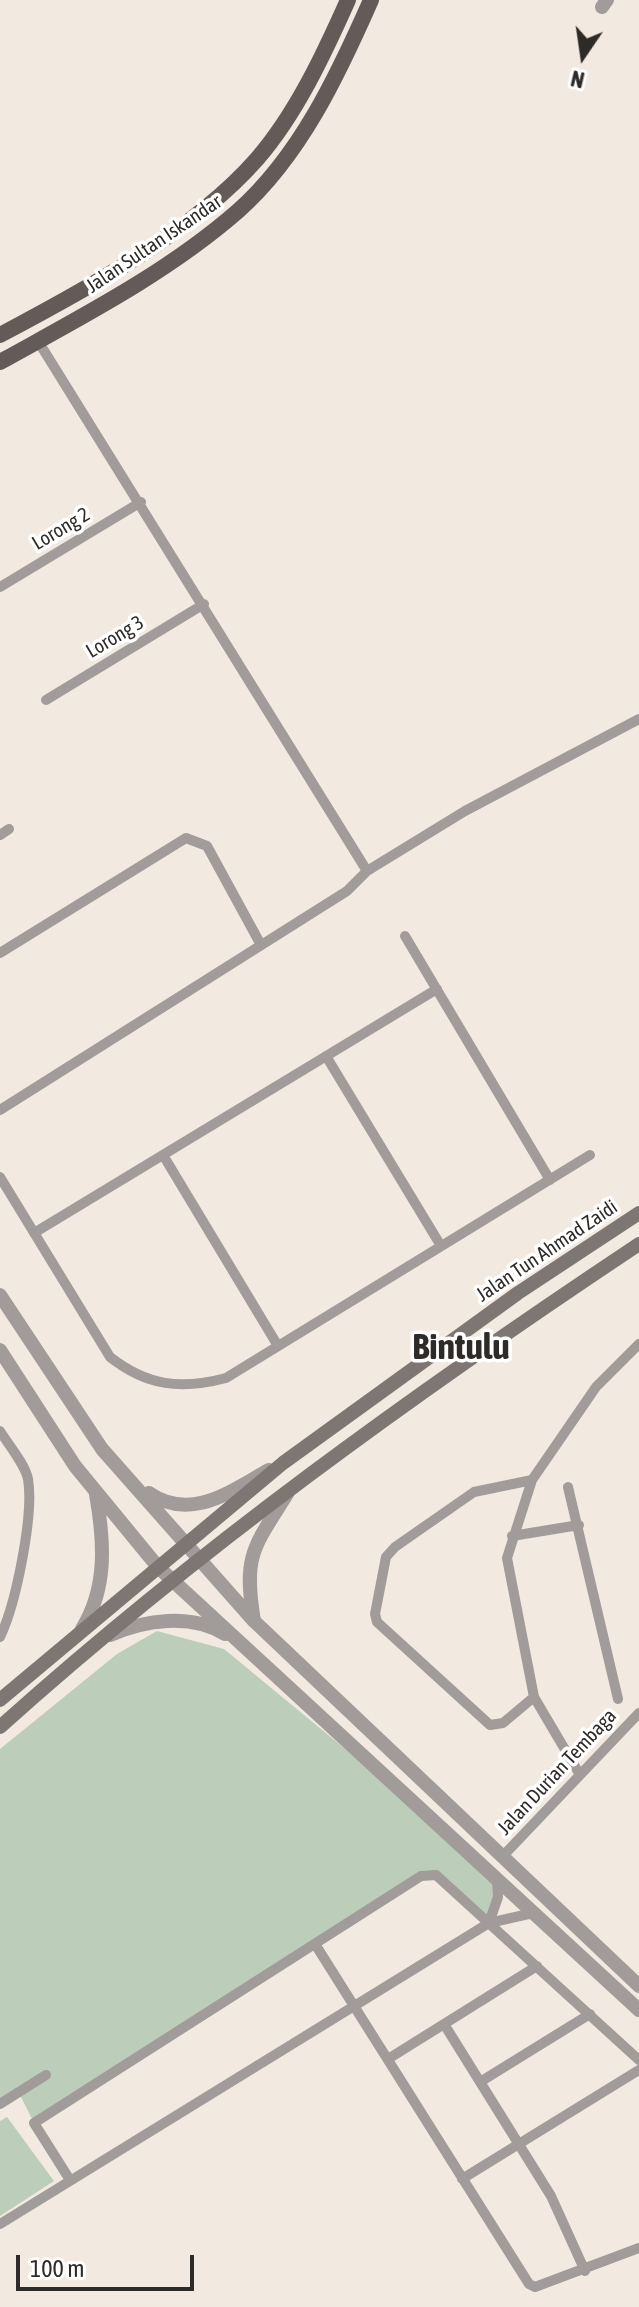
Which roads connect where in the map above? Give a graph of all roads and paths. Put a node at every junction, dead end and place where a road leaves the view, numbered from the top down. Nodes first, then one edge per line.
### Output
1 (348, 0) edge
2 (371, 0) edge
3 (0, 335) edge
4 (38, 341) junction
5 (0, 362) edge
6 (141, 502) junction
7 (0, 587) edge
8 (204, 604) junction
9 (46, 700) dead end
10 (639, 719) edge
11 (367, 871) junction
12 (405, 936) dead end
13 (261, 945) junction
14 (0, 953) edge
15 (437, 989) junction
16 (326, 1056) junction
17 (0, 1110) edge
18 (163, 1155) junction
19 (590, 1155) dead end
20 (0, 1177) edge
21 (550, 1180) junction
22 (639, 1213) edge
23 (34, 1233) junction
24 (639, 1244) edge
25 (441, 1246) junction
26 (0, 1295) edge
27 (278, 1346) junction
28 (0, 1350) edge
29 (637, 1350) edge
30 (0, 1431) edge
31 (283, 1463) junction
32 (129, 1479) junction
33 (532, 1480) junction
34 (568, 1487) dead end
35 (96, 1493) junction
36 (287, 1494) junction
37 (579, 1525) junction
38 (512, 1536) junction
39 (187, 1543) junction
40 (203, 1560) junction
41 (158, 1567) junction
42 (174, 1583) junction
43 (254, 1621) junction
44 (81, 1631) junction
45 (0, 1637) edge
46 (104, 1637) junction
47 (244, 1648) junction
48 (534, 1697) junction
49 (618, 1699) dead end
50 (0, 1700) edge
51 (639, 1713) edge
52 (0, 1727) edge
53 (580, 1775) junction
54 (502, 1857) junction
55 (497, 1880) junction
56 (533, 1913) junction
57 (489, 1923) junction
58 (315, 1944) junction
59 (537, 1966) junction
60 (639, 1986) edge
61 (354, 2006) junction
62 (639, 2010) edge
63 (590, 2014) junction
64 (444, 2024) junction
65 (388, 2059) junction
66 (639, 2060) edge
67 (639, 2070) edge
68 (46, 2075) dead end
69 (480, 2082) junction
70 (0, 2104) edge
71 (518, 2144) junction
72 (462, 2179) junction
73 (70, 2180) junction
74 (0, 2224) edge
75 (639, 2248) edge
76 (585, 2271) junction

1 - 3 main road, Jalan Sultan Iskandar
2 - 4 main road, Jalan Sultan Iskandar
4 - 5 main road, Jalan Sultan Iskandar
4 - 6 street
6 - 7 street, Lorong 2
6 - 8 street
8 - 9 street, Lorong 3
8 - 11 street
10 - 11 street
11 - 13 street
12 - 15 street
13 - 14 street
13 - 17 street
15 - 16 street
15 - 21 street
16 - 18 street
16 - 25 street
18 - 23 street
18 - 27 street
19 - 21 street
20 - 23 street
21 - 25 street
22 - 31 main road, Jalan Tun Ahmad Zaidi
23 - 27 street
24 - 36 main road
25 - 27 street
26 - 32 street
28 - 35 street
29 - 33 street
30 - 45 street
31 - 32 street
31 - 39 main road, Jalan Tun Ahmad Zaidi
32 - 39 street
33 - 38 street
33 - 48 street
34 - 37 street
35 - 41 street
35 - 44 street
36 - 40 main road
36 - 43 street
37 - 38 street
37 - 49 street
38 - 48 street
39 - 40 street
39 - 41 main road, Jalan Tun Ahmad Zaidi
40 - 42 main road
40 - 43 street
41 - 42 street
41 - 44 main road, Jalan Tun Ahmad Zaidi
42 - 46 main road
42 - 47 street
43 - 54 street
44 - 50 main road, Jalan Tun Ahmad Zaidi
46 - 47 street
46 - 52 main road
47 - 55 street
48 - 53 street
51 - 53 street, Jalan Durian Tembaga
53 - 54 street, Jalan Durian Tembaga
54 - 60 street
55 - 56 street
55 - 57 street
56 - 57 street
56 - 62 street
57 - 58 street
57 - 59 street
57 - 61 street
58 - 61 street
58 - 73 street
59 - 63 street
59 - 64 street
61 - 65 street
61 - 73 street
63 - 66 street
63 - 69 street
64 - 65 street
64 - 69 street
65 - 72 street
67 - 71 street
68 - 70 street
69 - 71 street
71 - 72 street
71 - 76 street
72 - 76 street
73 - 74 street
75 - 76 street

